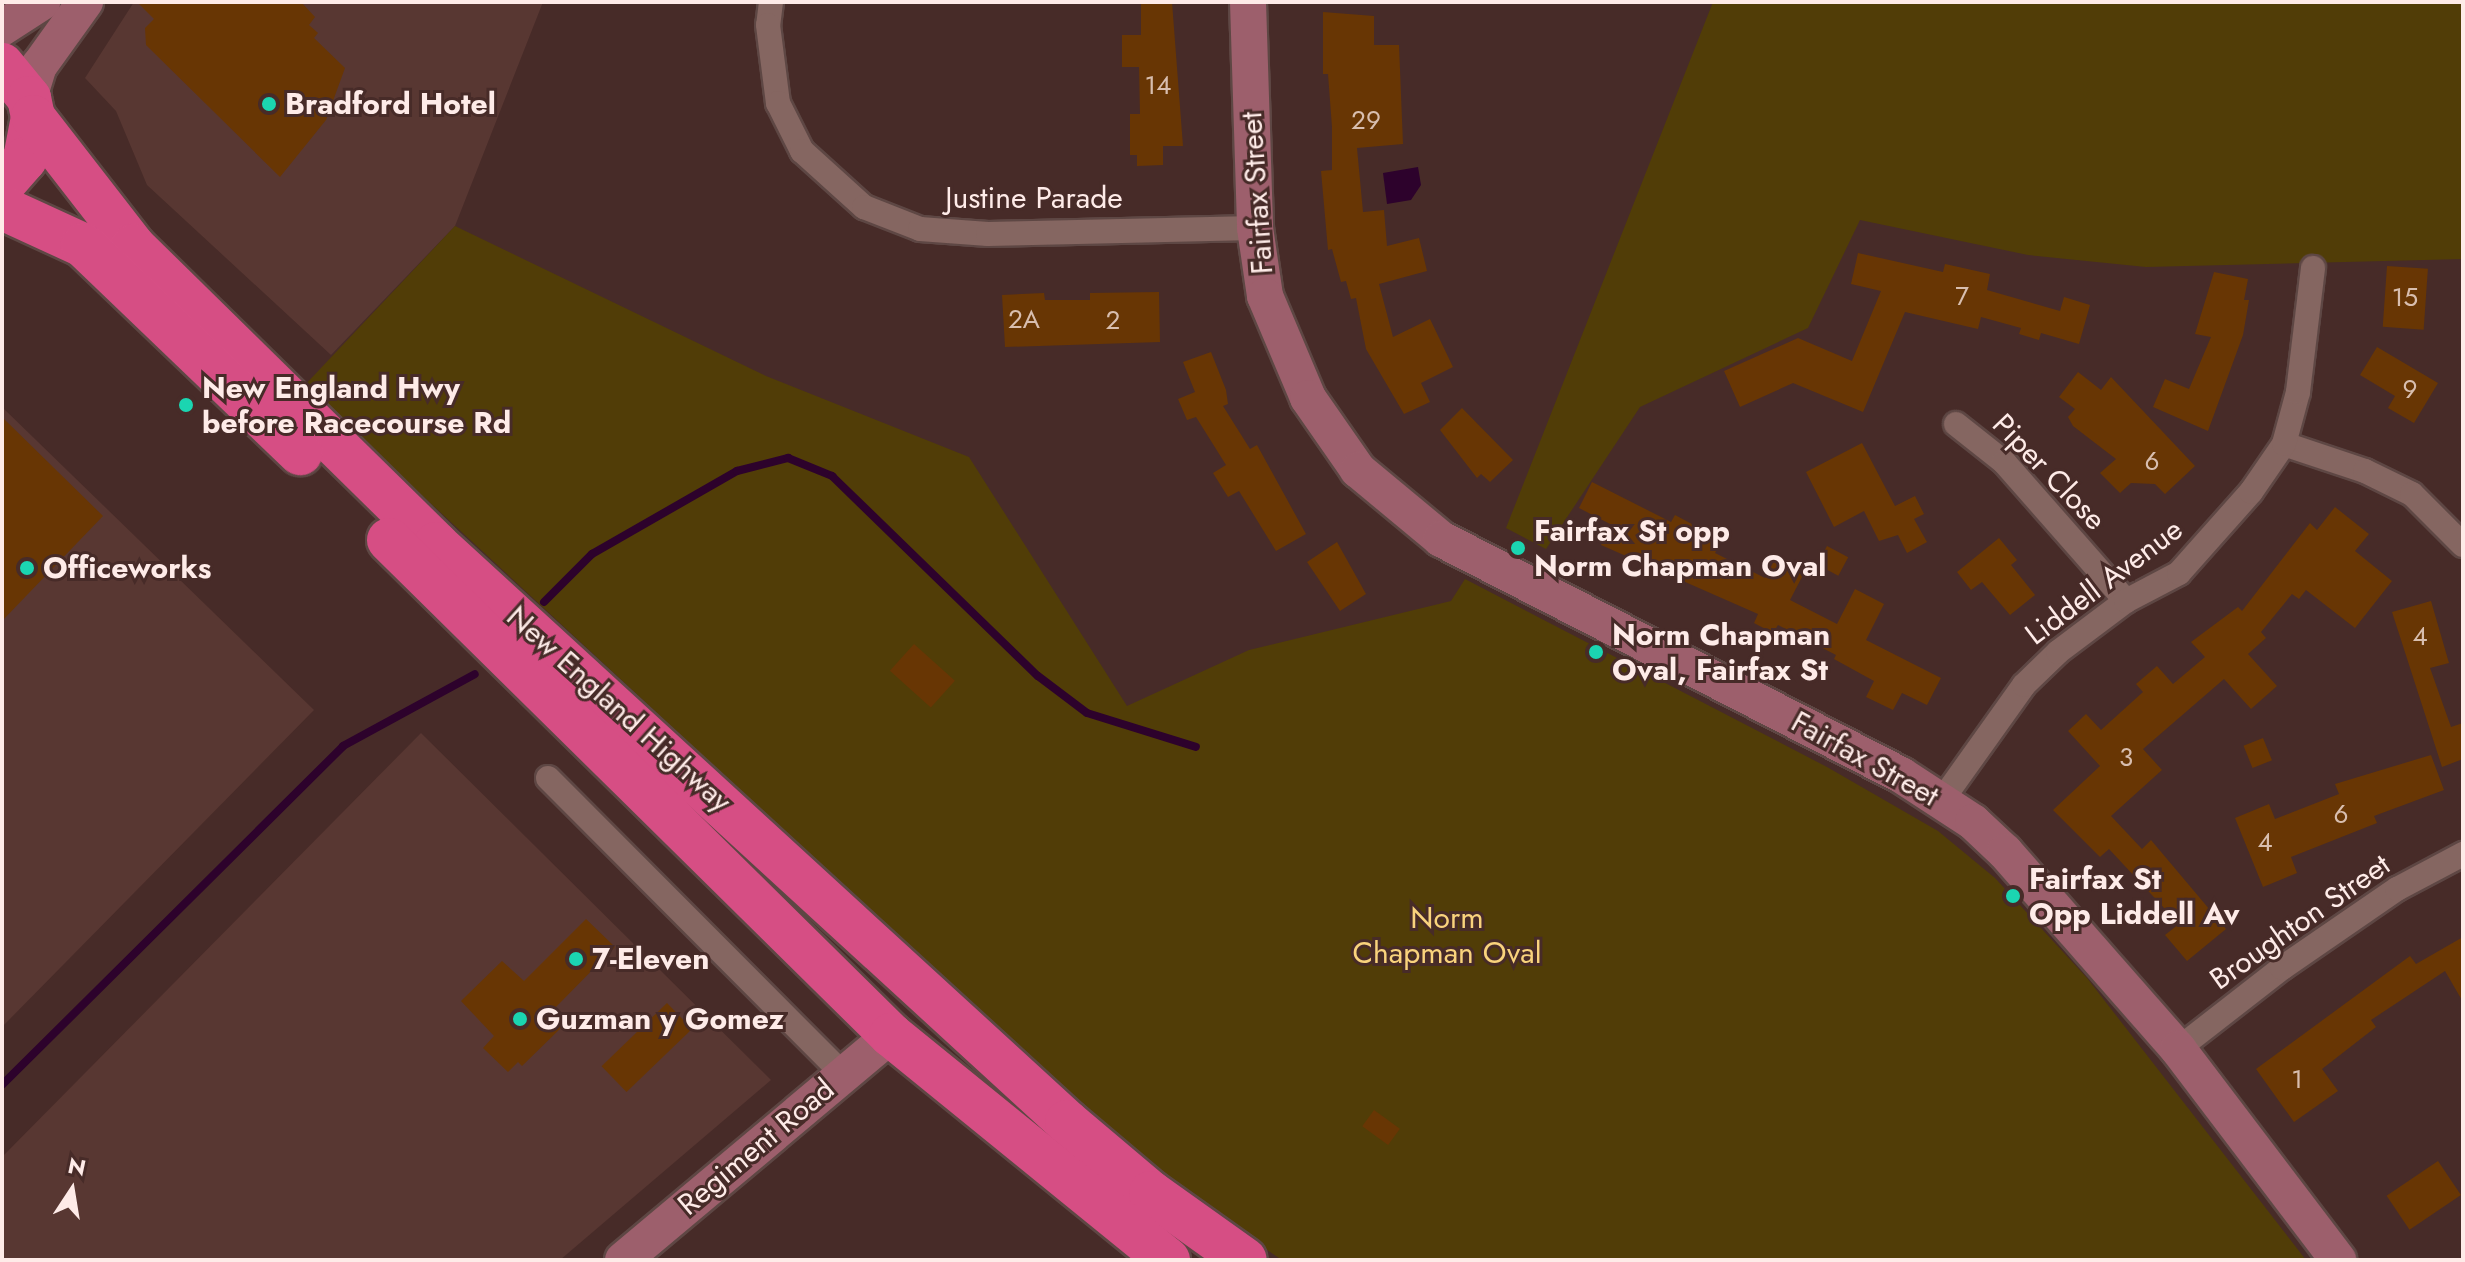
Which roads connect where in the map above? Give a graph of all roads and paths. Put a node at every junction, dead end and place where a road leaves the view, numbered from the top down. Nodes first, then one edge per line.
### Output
1 (42, 2) edge
2 (85, 2) edge
3 (771, 2) edge
4 (1248, 2) edge
5 (2, 28) edge
6 (2, 65) edge
7 (31, 108) junction
8 (2, 185) edge
9 (2, 208) edge
10 (1255, 228) junction
11 (2313, 268) dead end
12 (1956, 424) dead end
13 (2284, 444) junction
14 (2463, 545) edge
15 (2126, 601) junction
16 (548, 778) dead end
17 (1942, 800) junction
18 (2463, 854) edge
19 (785, 860) junction
20 (891, 1035) junction
21 (2178, 1049) junction
22 (843, 1074) junction
23 (623, 1260) edge
24 (1168, 1260) edge
25 (1245, 1260) edge
26 (2338, 1260) edge

1 - 5 street
2 - 7 street
3 - 10 street, Justine Parade
4 - 10 street, Fairfax Street
6 - 7 highway, New England Highway
7 - 8 highway
7 - 19 highway, New England Highway
9 - 20 highway, New England Highway
10 - 17 street, Fairfax Street
11 - 13 street, Liddell Avenue
12 - 15 street, Piper Close
13 - 14 street
13 - 15 street, Liddell Avenue
15 - 17 street, Liddell Avenue
16 - 22 street
17 - 21 street, Fairfax Street
18 - 21 street, Broughton Street
19 - 20 highway
19 - 25 highway, New England Highway
20 - 22 street, Regiment Road
20 - 24 highway, New England Highway
21 - 26 street, Fairfax Street
22 - 23 street, Regiment Road

